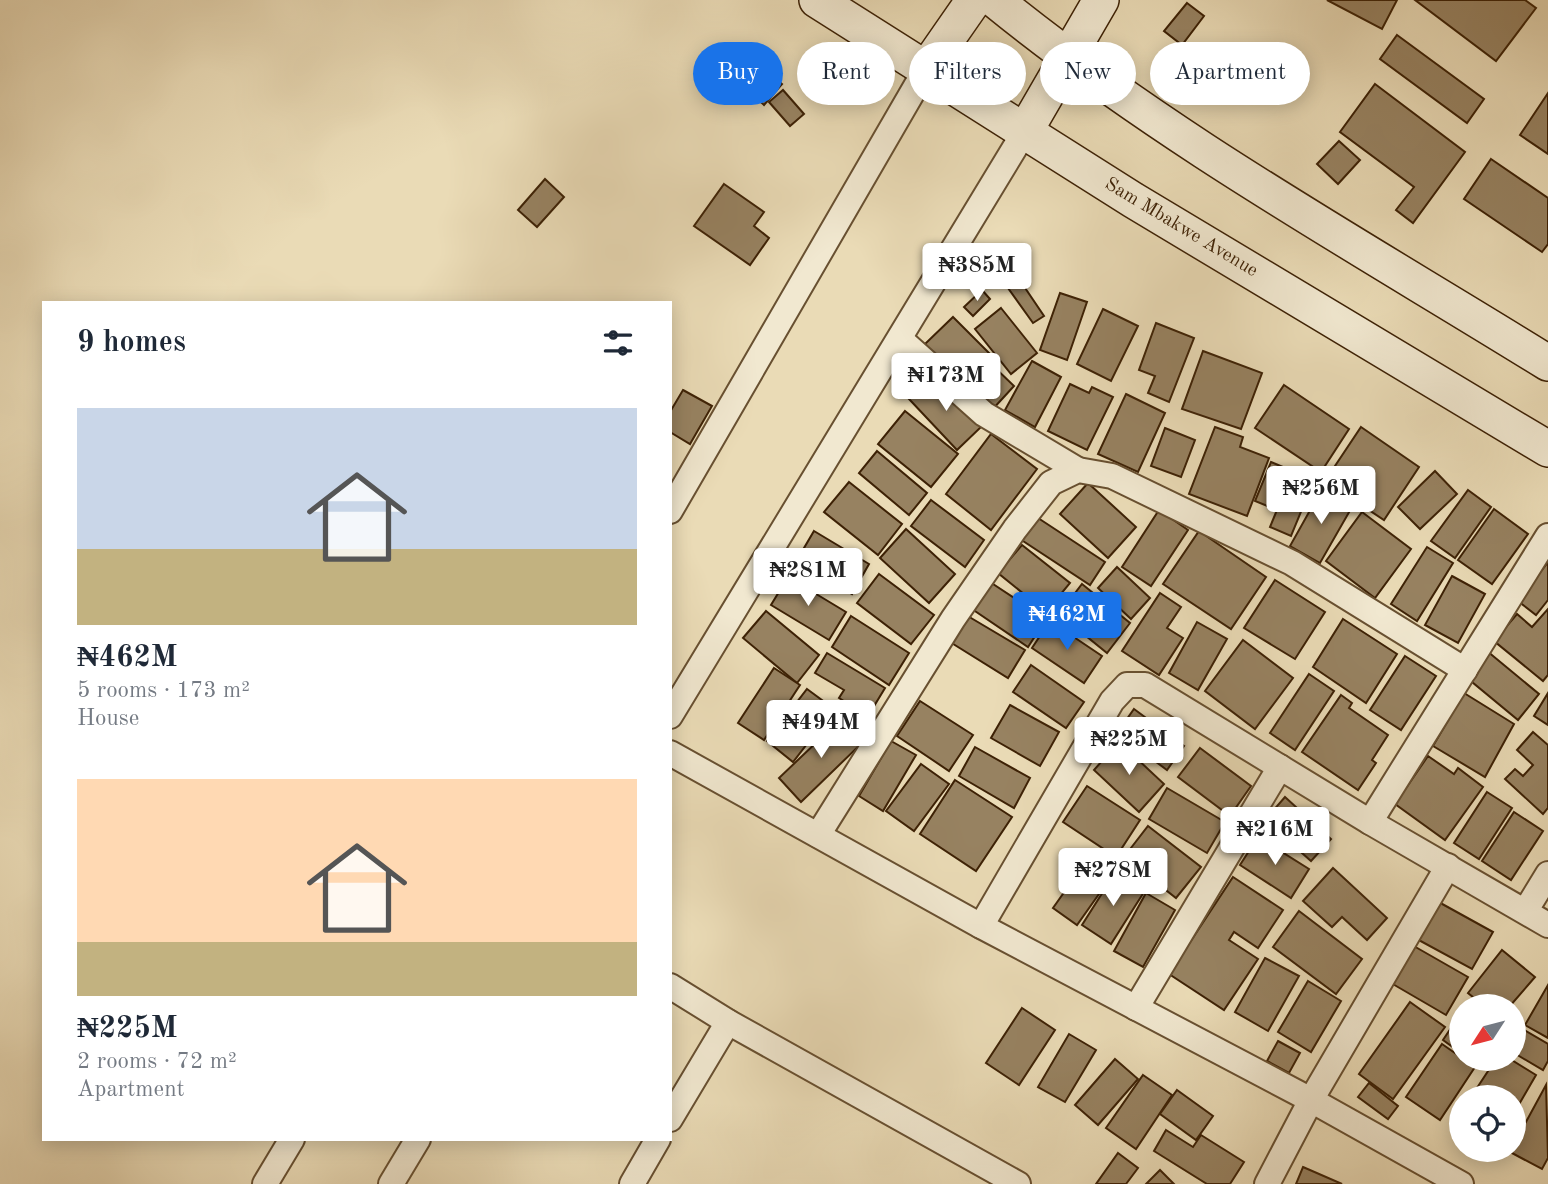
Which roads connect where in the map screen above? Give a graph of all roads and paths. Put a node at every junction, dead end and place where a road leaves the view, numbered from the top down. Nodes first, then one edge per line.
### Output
1 (817, 0) edge
2 (974, 0) edge
3 (995, 0) edge
4 (1101, 0) edge
5 (945, 42) edge
6 (1047, 42) edge
7 (1078, 42) edge
8 (909, 58) edge
9 (909, 98) edge
10 (983, 105) edge
11 (1041, 105) edge
12 (1136, 105) edge
13 (1025, 131) junction
14 (900, 339) junction
15 (1548, 363) edge
16 (1548, 449) edge
17 (1078, 470) junction
18 (672, 508) edge
19 (1548, 536) edge
20 (1465, 670) junction
21 (672, 713) edge
22 (672, 754) edge
23 (1280, 767) junction
24 (1370, 822) junction
25 (818, 835) junction
26 (1448, 866) junction
27 (1548, 874) edge
28 (1526, 910) junction
29 (1548, 925) edge
30 (981, 926) junction
31 (672, 987) edge
32 (1136, 1008) junction
33 (728, 1022) junction
34 (1311, 1100) junction
35 (672, 1116) edge
36 (291, 1141) edge
37 (417, 1141) edge
38 (657, 1141) edge
39 (265, 1184) edge
40 (391, 1184) edge
41 (632, 1184) edge
42 (1018, 1184) edge
43 (1267, 1184) edge
44 (1461, 1184) edge

1 - 8 main road, Sam Mbakwe Avenue
2 - 5 main road
3 - 6 main road
4 - 7 main road
9 - 18 street
10 - 13 main road, Sam Mbakwe Avenue
11 - 13 main road
12 - 15 main road
13 - 14 street
13 - 16 main road, Sam Mbakwe Avenue
14 - 17 street
14 - 21 street
17 - 20 street
17 - 25 street
19 - 20 street
20 - 24 street
22 - 25 street
23 - 24 street
23 - 30 street
23 - 32 street
24 - 26 street
25 - 30 street
26 - 28 street
26 - 34 street
27 - 28 street
28 - 29 street
30 - 32 street
31 - 33 street
32 - 34 street
33 - 35 street
33 - 42 street
34 - 43 street
34 - 44 street
36 - 39 street
37 - 40 street
38 - 41 street

